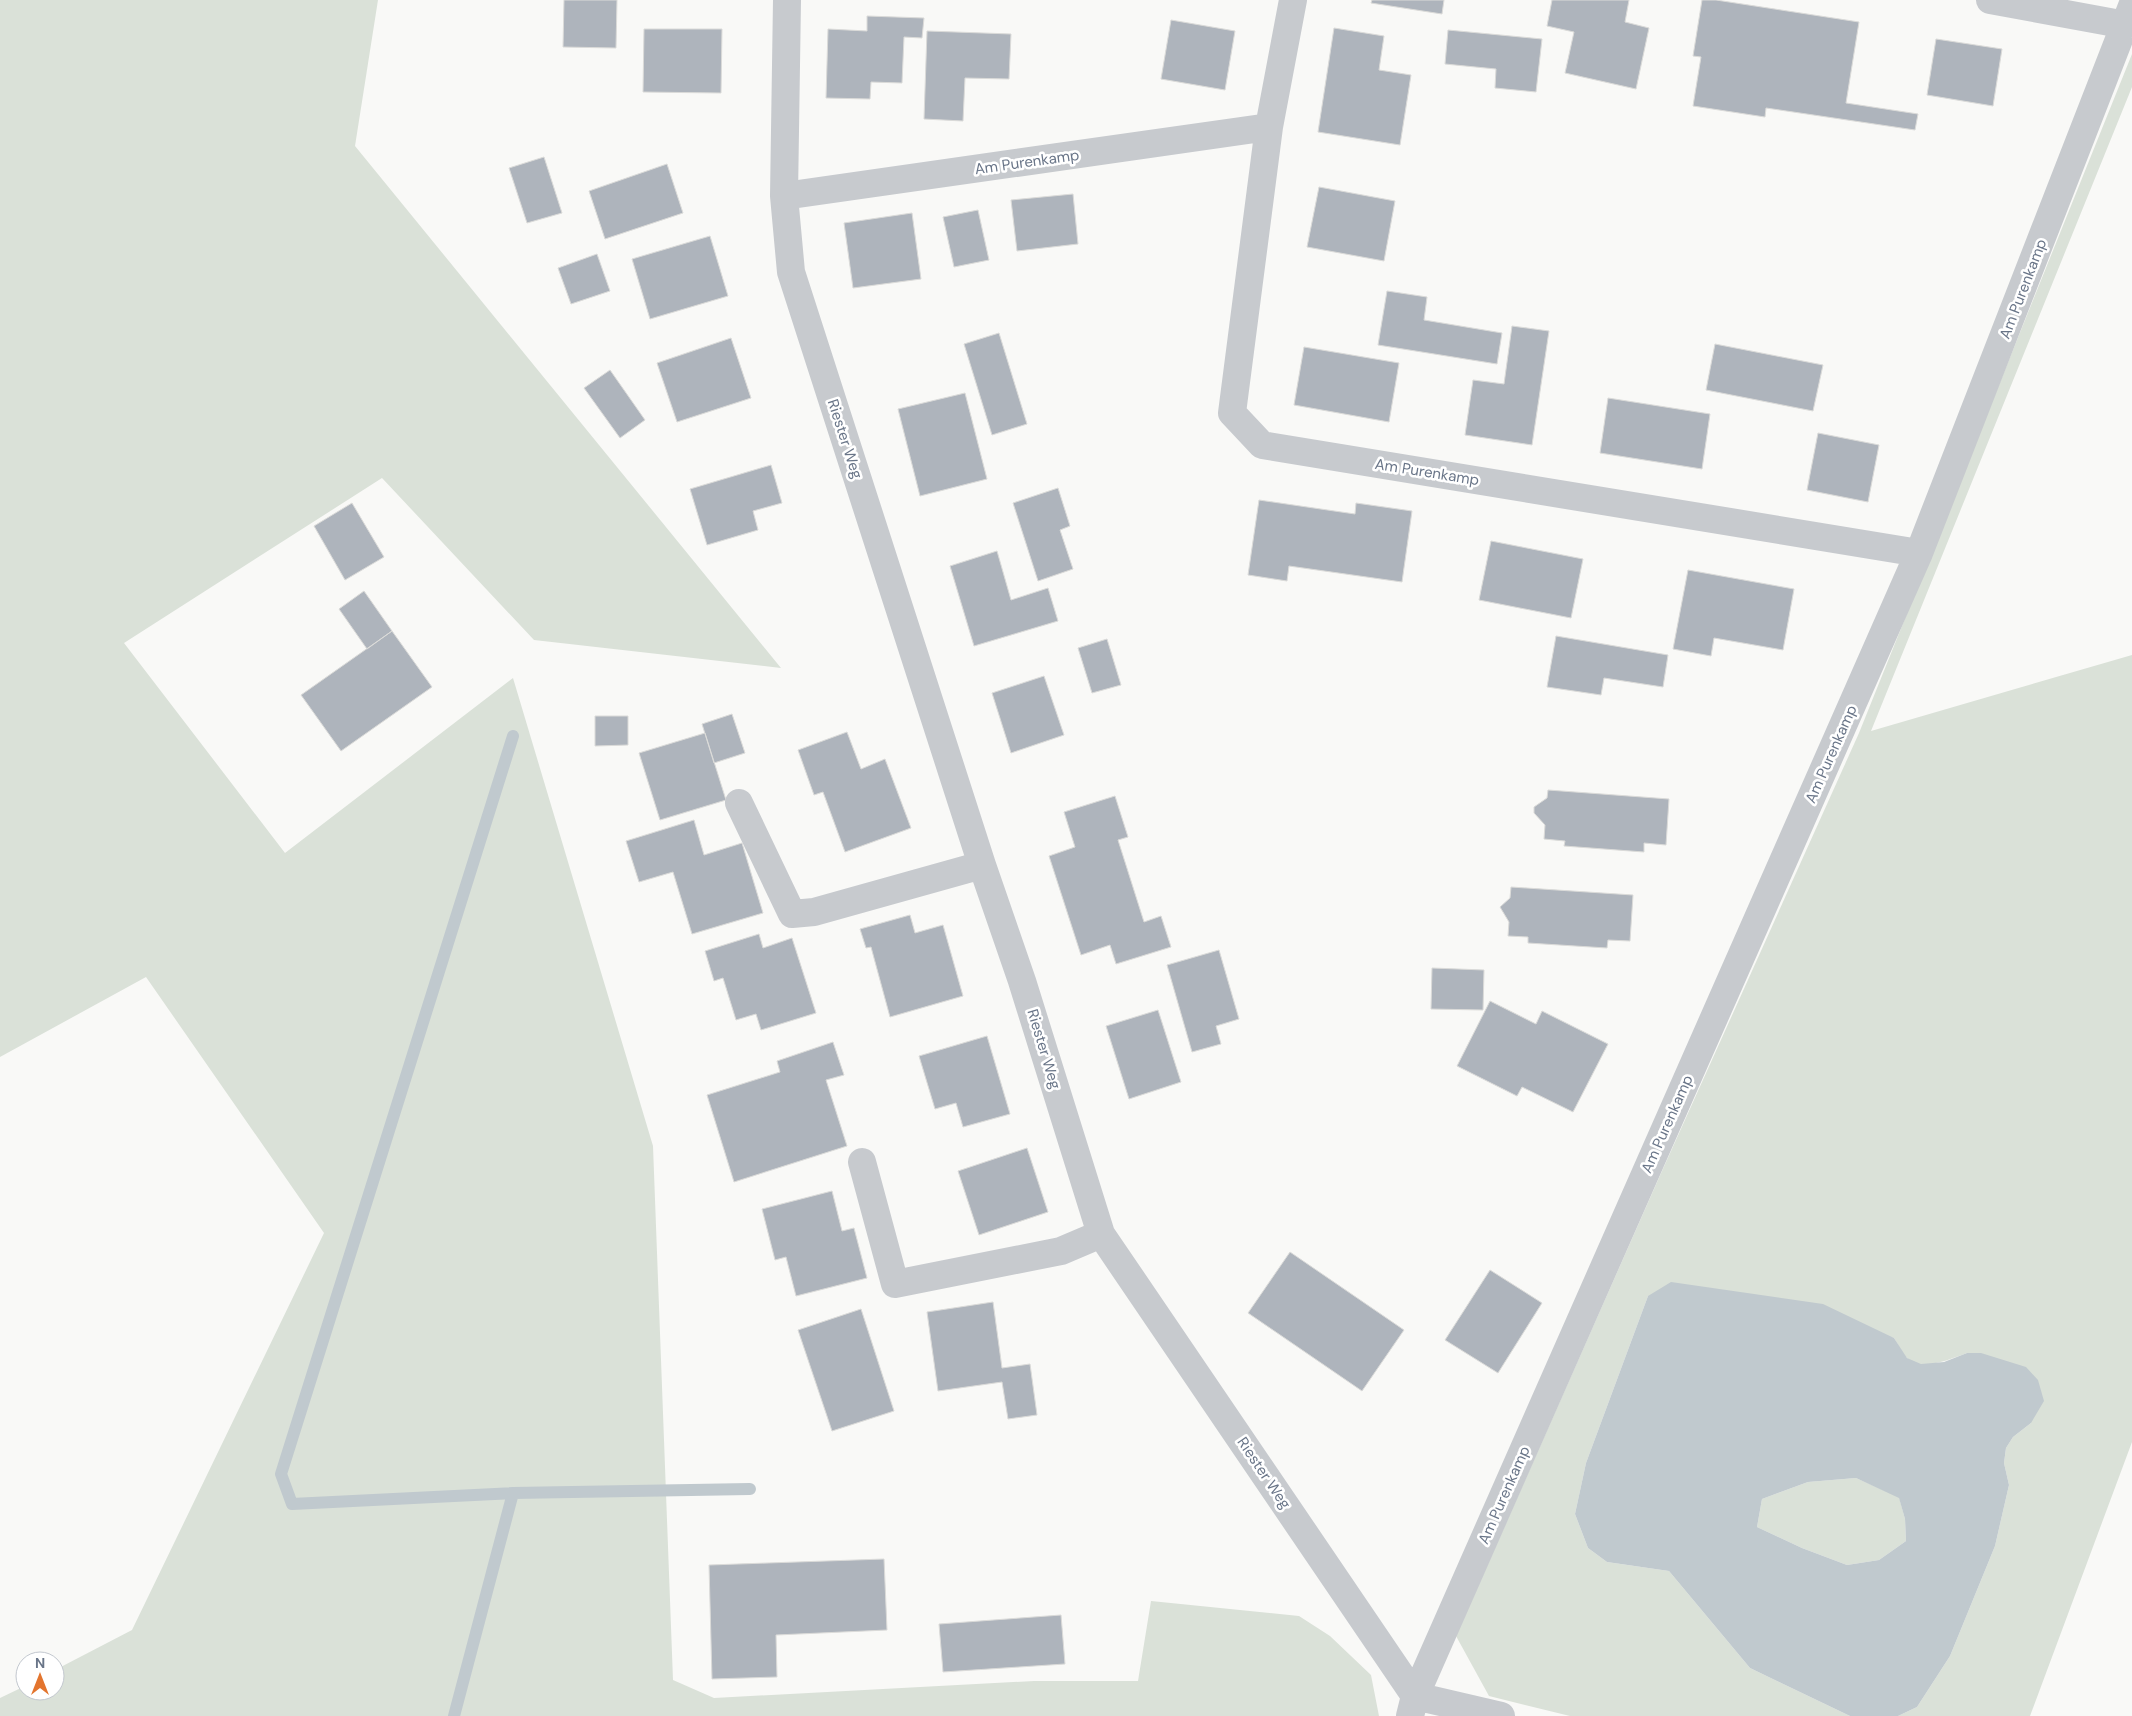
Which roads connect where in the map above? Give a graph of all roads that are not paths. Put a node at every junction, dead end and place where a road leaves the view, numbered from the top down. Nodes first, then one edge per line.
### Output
1 (788, 0) edge
2 (1293, 0) edge
3 (1990, 0) edge
4 (2129, 16) edge
5 (1269, 127) junction
6 (784, 196) junction
7 (1919, 553) junction
8 (739, 803) dead end
9 (982, 865) junction
10 (862, 1162) dead end
11 (1101, 1234) junction
12 (1413, 1706) edge
13 (1501, 1716) edge

1 - 6 street, Riester Weg
2 - 5 street, Am Purenkamp
3 - 4 street, Am Purenkamp
4 - 7 street, Am Purenkamp
5 - 6 street, Am Purenkamp
5 - 7 street, Am Purenkamp
6 - 9 street, Riester Weg
7 - 12 street, Am Purenkamp
8 - 9 street
9 - 11 street, Riester Weg
10 - 11 street
11 - 12 street, Riester Weg
12 - 13 street

